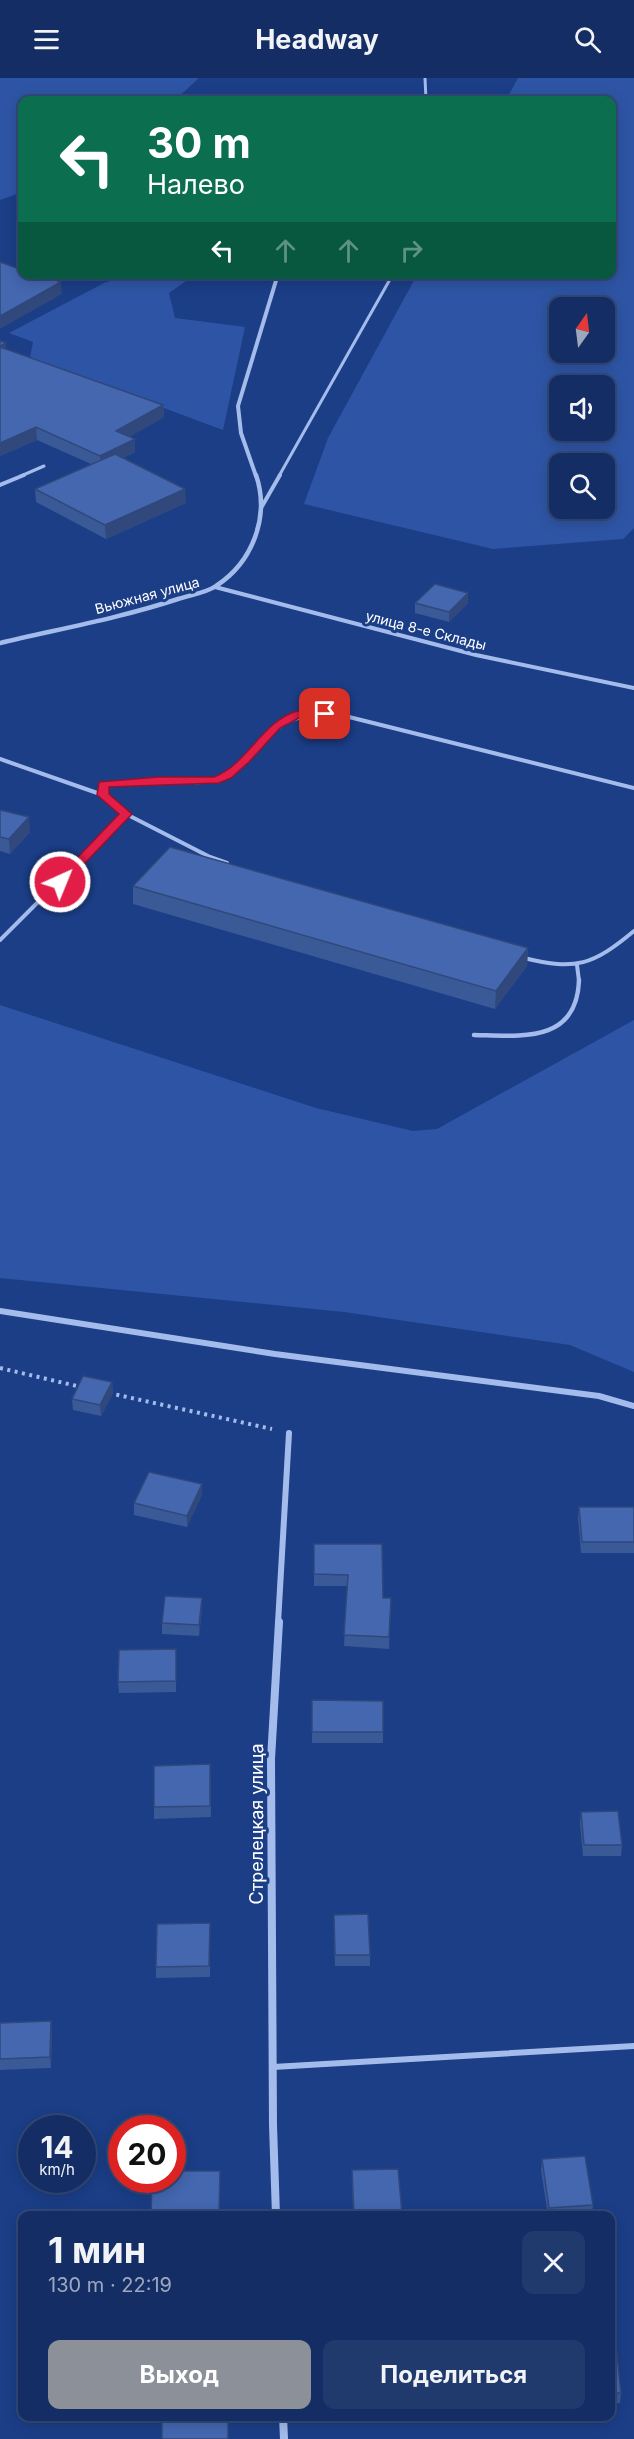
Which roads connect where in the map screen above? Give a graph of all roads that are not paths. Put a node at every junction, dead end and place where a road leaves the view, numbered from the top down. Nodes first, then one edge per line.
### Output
1 (425, 78) edge
2 (426, 96) edge
3 (276, 279) edge
4 (390, 279) edge
5 (45, 466) dead end
6 (0, 485) edge
7 (261, 508) junction
8 (215, 587) junction
9 (0, 643) edge
10 (634, 688) edge
11 (0, 759) edge
12 (634, 788) edge
13 (103, 795) junction
14 (126, 814) junction
15 (232, 865) edge
16 (634, 931) edge
17 (0, 940) edge
18 (517, 956) edge
19 (577, 965) junction
20 (474, 1035) dead end
21 (0, 1311) edge
22 (634, 1406) edge
23 (289, 1433) road end
24 (634, 2046) edge
25 (273, 2067) junction
26 (276, 2211) edge
27 (283, 2421) edge
28 (284, 2439) edge

1 - 2 lane
3 - 7 street, Вьюжная улица
4 - 7 lane
5 - 6 lane
7 - 8 street, Вьюжная улица
8 - 9 street, Вьюжная улица
8 - 10 lane, улица 8-е Склады
11 - 13 lane
12 - 13 lane
13 - 14 lane
14 - 15 lane
14 - 17 lane
16 - 19 lane
18 - 19 lane
19 - 20 lane
21 - 22 street
23 - 25 street, Стрелецкая улица
24 - 25 lane
25 - 26 street, Стрелецкая улица
27 - 28 street

